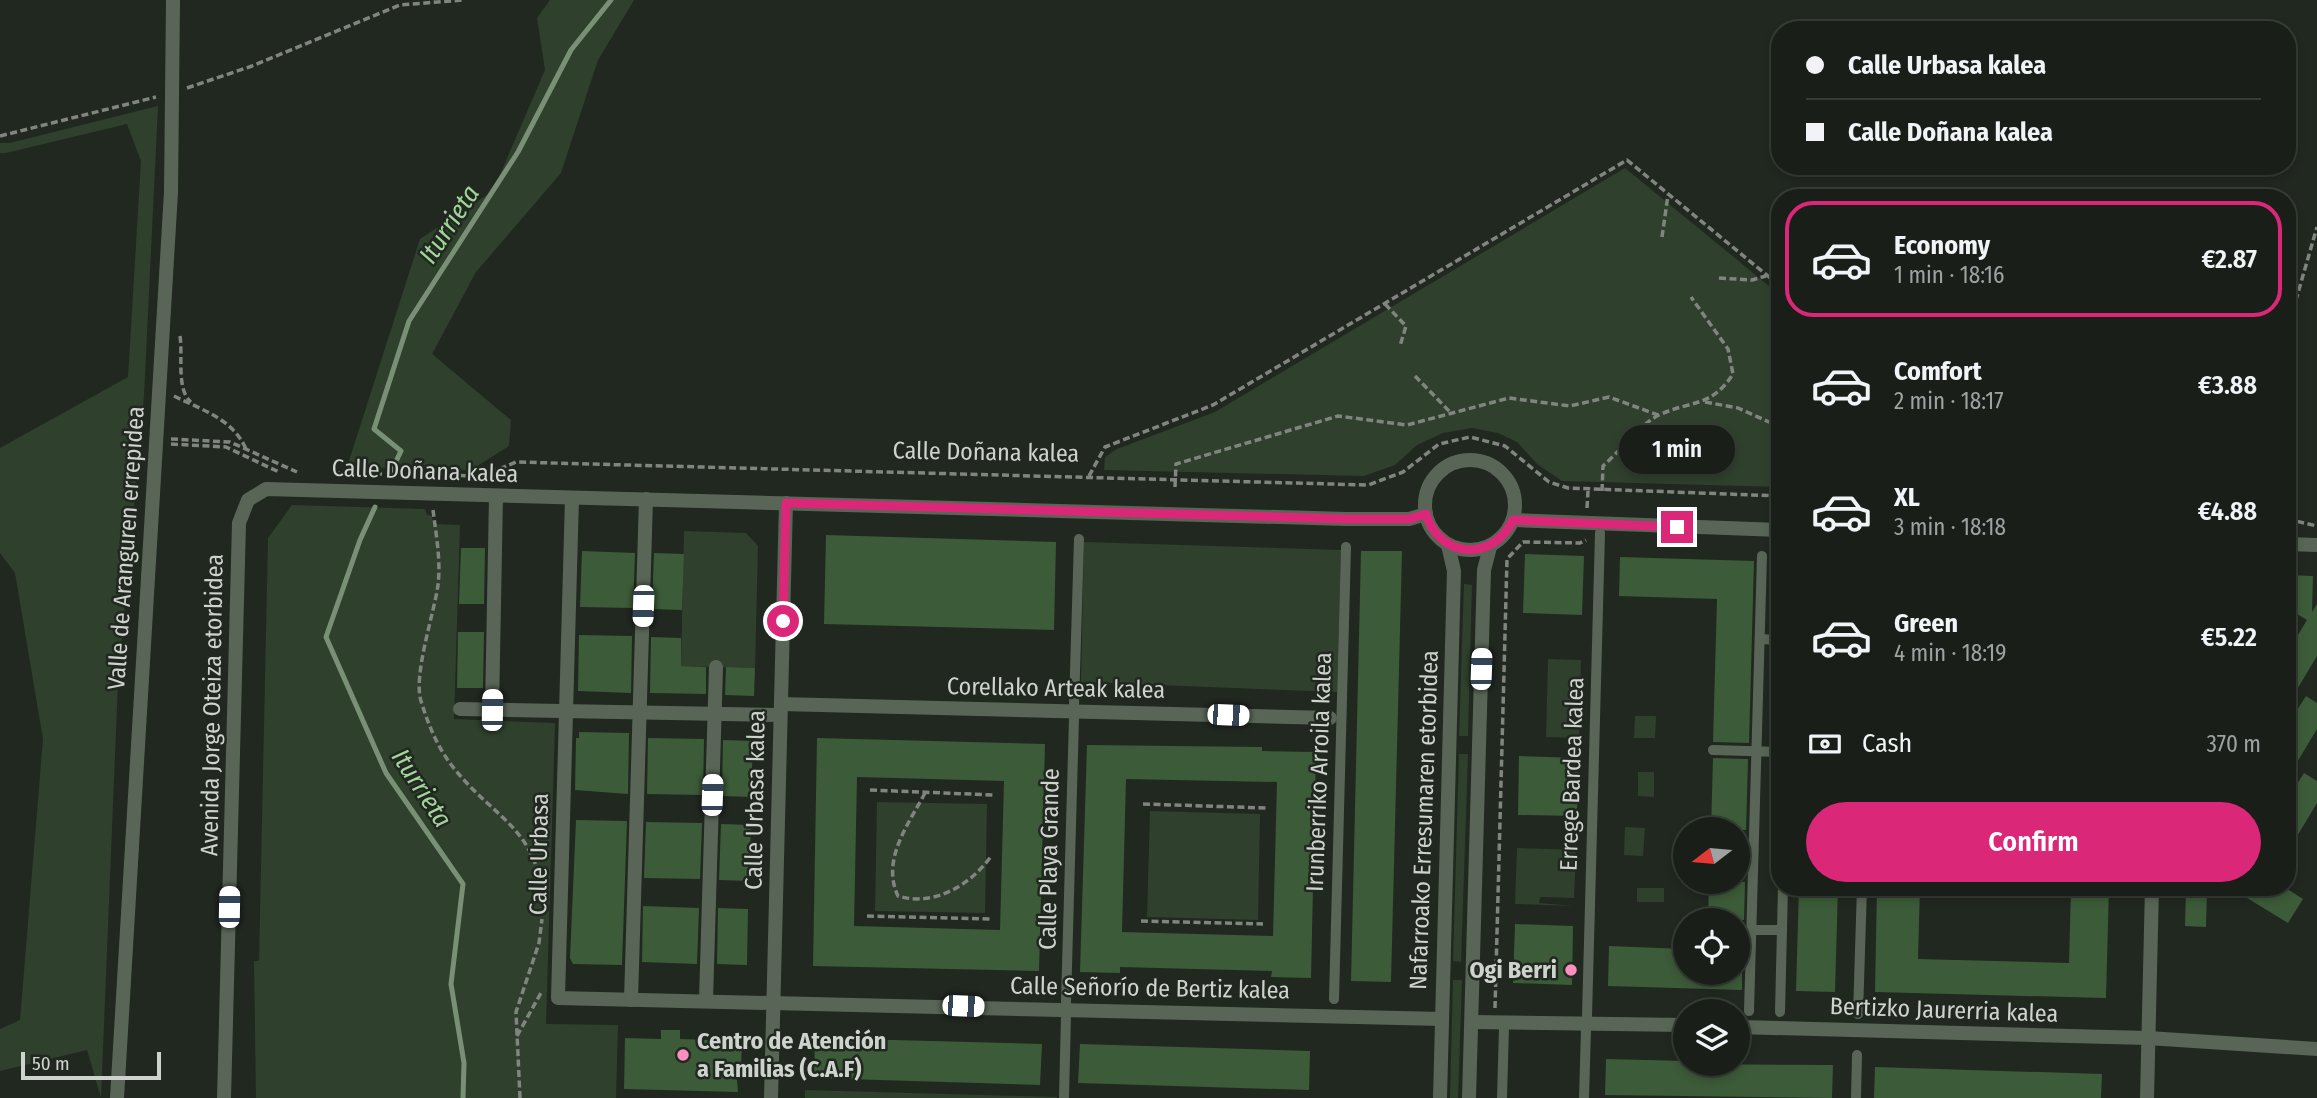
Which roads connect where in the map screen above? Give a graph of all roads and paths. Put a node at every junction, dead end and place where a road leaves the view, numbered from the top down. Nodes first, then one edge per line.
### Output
1 (173, 0) edge
2 (463, 0) edge
3 (174, 93) junction
4 (0, 136) edge
5 (1668, 194) junction
6 (2317, 227) edge
7 (1662, 237) dead end
8 (1767, 276) junction
9 (1719, 278) dead end
10 (1771, 279) edge
11 (1691, 297) dead end
12 (2296, 300) edge
13 (1385, 304) junction
14 (179, 326) dead end
15 (1400, 346) dead end
16 (1415, 376) dead end
17 (174, 396) dead end
18 (1705, 402) junction
19 (198, 408) junction
20 (1450, 412) junction
21 (1658, 415) junction
22 (1771, 423) edge
23 (246, 449) junction
24 (249, 456) junction
25 (309, 472) dead end
26 (322, 472) dead end
27 (289, 477) dead end
28 (1089, 477) junction
29 (1175, 480) junction
30 (1175, 487) dead end
31 (1588, 490) junction
32 (1601, 491) junction
33 (496, 496) junction
34 (1771, 496) edge
35 (572, 498) junction
36 (646, 499) junction
37 (786, 503) junction
38 (432, 505) dead end
39 (1426, 514) junction
40 (1587, 517) dead end
41 (1513, 520) junction
42 (2296, 521) edge
43 (239, 523) joint
44 (2317, 526) edge
45 (1771, 530) edge
46 (1586, 532) dead end
47 (1600, 533) dead end
48 (1079, 539) dead end
49 (2296, 544) edge
50 (1448, 545) junction
51 (2317, 545) edge
52 (1346, 547) dead end
53 (1490, 547) junction
54 (1762, 556) dead end
55 (1760, 639) junction
56 (1771, 640) edge
57 (716, 667) dead end
58 (1074, 705) dead end
59 (460, 709) dead end
60 (492, 710) junction
61 (780, 710) junction
62 (565, 711) junction
63 (640, 713) junction
64 (715, 714) junction
65 (1074, 718) dead end
66 (1330, 718) dead end
67 (1713, 750) dead end
68 (1756, 751) junction
69 (1771, 752) edge
70 (870, 790) dead end
71 (925, 793) junction
72 (994, 795) dead end
73 (1143, 804) dead end
74 (1266, 807) dead end
75 (992, 855) dead end
76 (1783, 896) edge
77 (1862, 896) edge
78 (2152, 896) edge
79 (867, 916) dead end
80 (990, 919) dead end
81 (1140, 921) dead end
82 (1263, 924) dead end
83 (1751, 930) junction
84 (1782, 930) junction
85 (546, 984) dead end
86 (1334, 999) dead end
87 (1749, 999) edge
88 (631, 1000) junction
89 (706, 1000) junction
90 (773, 1002) junction
91 (1066, 1002) dead end
92 (1495, 1010) dead end
93 (1780, 1012) dead end
94 (1858, 1014) dead end
95 (1066, 1015) dead end
96 (1587, 1016) dead end
97 (1442, 1018) junction
98 (1472, 1022) junction
99 (1673, 1025) edge
100 (1503, 1027) dead end
101 (1750, 1027) edge
102 (1586, 1029) dead end
103 (516, 1038) junction
104 (2148, 1038) junction
105 (2317, 1049) edge
106 (1857, 1055) dead end
107 (117, 1098) edge
108 (224, 1098) edge
109 (520, 1098) edge
110 (771, 1098) edge
111 (1064, 1098) edge
112 (1440, 1098) edge
113 (1469, 1098) edge
114 (1502, 1098) edge
115 (1584, 1098) edge
116 (1856, 1098) edge
117 (2147, 1098) edge

1 - 3 street, Valle de Aranguren errepidea
2 - 3 path
3 - 4 path
3 - 107 street, Valle de Aranguren errepidea
5 - 7 path
5 - 8 path
5 - 13 path
6 - 12 path
8 - 9 path
8 - 10 path
11 - 18 path
13 - 15 path
13 - 28 path
14 - 19 path
16 - 20 path
17 - 19 path
18 - 21 path
18 - 22 path
19 - 23 path
20 - 21 path
20 - 29 path
21 - 32 path
23 - 24 path
23 - 24 path, Calle Doñana kalea
23 - 25 path, Calle Doñana kalea
24 - 27 path
26 - 28 path, Calle Doñana kalea
28 - 29 path, Calle Doñana kalea
29 - 30 path
29 - 31 path, Calle Doñana kalea
31 - 32 path, Calle Doñana kalea
31 - 40 path
32 - 34 path, Calle Doñana kalea
33 - 35 street, Calle Doñana kalea
33 - 43 street, Calle Doñana kalea
33 - 60 street
35 - 36 street, Calle Doñana kalea
35 - 62 street, Calle Urbasa
36 - 37 street, Calle Doñana kalea
36 - 63 street
37 - 39 street, Calle Doñana kalea
37 - 61 street, Calle Urbasa kalea
38 - 103 path
39 - 41 street
39 - 50 street
41 - 45 street
41 - 53 street
42 - 44 path
43 - 108 street, Avenida Jorge Oteiza etorbidea
46 - 92 path
47 - 96 street, Errege Bardea kalea
48 - 58 street
49 - 51 street
50 - 53 street
50 - 97 street, Nafarroako Erresumaren etorbidea
52 - 86 street, Irunberriko Arroila kalea
53 - 98 street
54 - 55 street
55 - 56 street
55 - 68 street
57 - 64 street, Calle Urbasa kalea
59 - 60 street
60 - 62 street
61 - 64 street
61 - 66 street, Corellako Arteak kalea
61 - 90 street, Calle Urbasa kalea
62 - 63 street
62 - 88 street, Calle Urbasa
63 - 64 street
63 - 88 street
64 - 89 street, Calle Urbasa kalea
65 - 91 street, Calle Playa Grande
67 - 68 street
68 - 69 street
68 - 83 street
70 - 71 path
71 - 72 path
71 - 75 path
73 - 74 path
76 - 84 street
77 - 94 street
78 - 104 street
79 - 80 path
81 - 82 path
83 - 84 street
83 - 87 street
84 - 93 street
85 - 103 path
88 - 89 street
89 - 90 street
90 - 97 street, Calle Señorío de Bertiz kalea
90 - 110 street, Calle Urbasa kalea
95 - 111 street
97 - 112 street, Nafarroako Erresumaren etorbidea
98 - 99 street
98 - 113 street
100 - 114 street
101 - 104 street, Bertizko Jaurerria kalea
102 - 115 street
103 - 109 path
104 - 105 street
104 - 117 street
106 - 116 street

